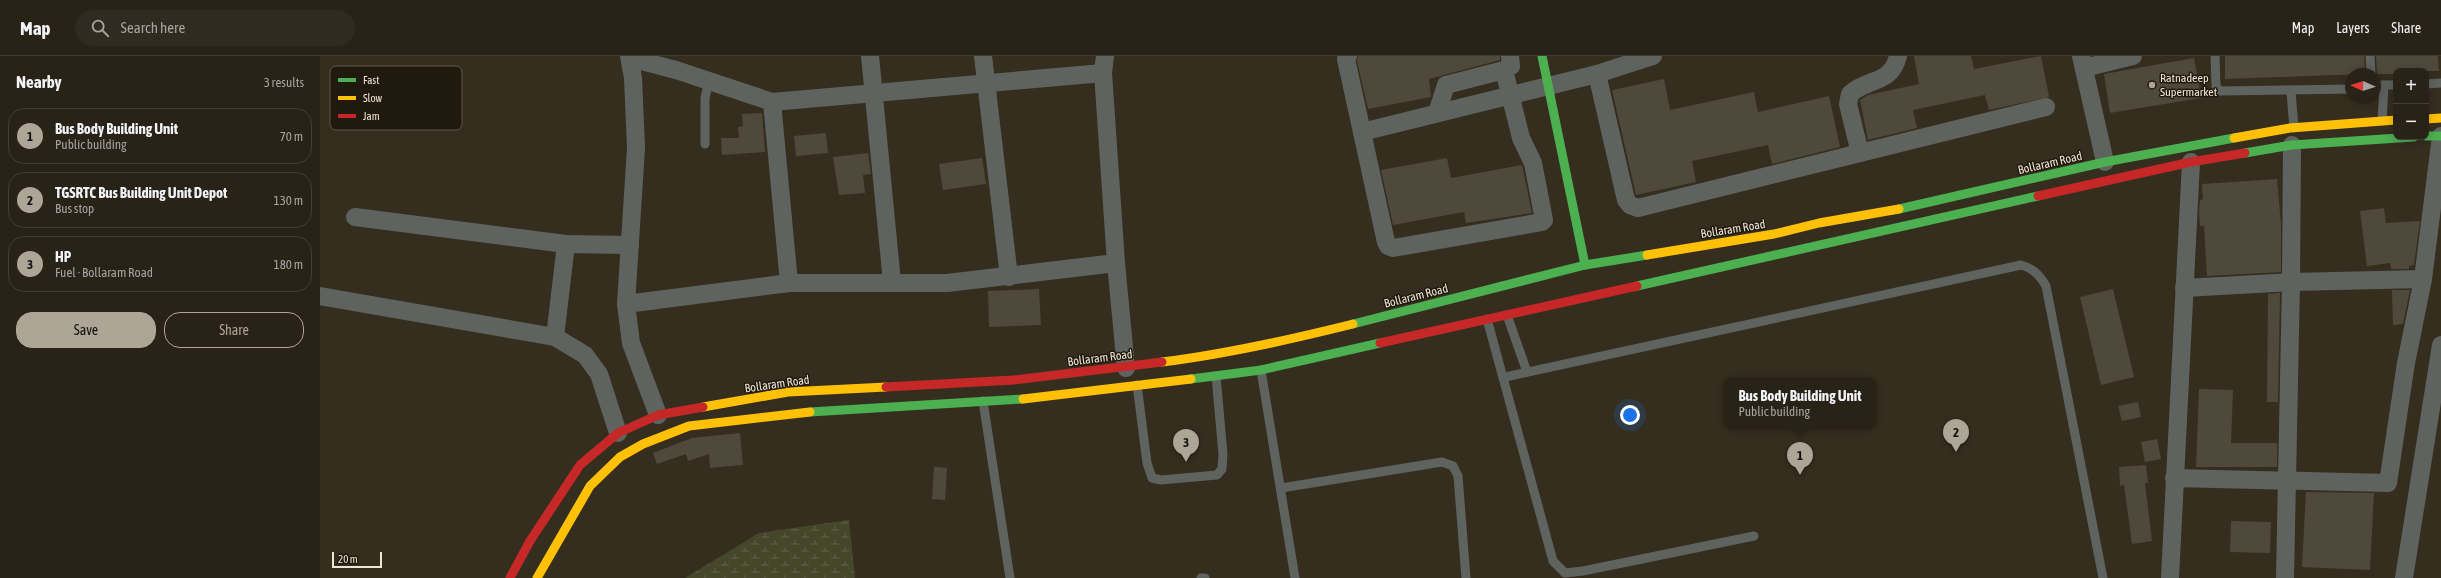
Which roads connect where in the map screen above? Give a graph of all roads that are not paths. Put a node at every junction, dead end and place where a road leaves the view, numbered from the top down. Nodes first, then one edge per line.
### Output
1 (870, 56) edge
2 (983, 56) edge
3 (1348, 56) edge
4 (1542, 56) edge
5 (1653, 56) edge
6 (1898, 56) edge
7 (2133, 56) edge
8 (2215, 56) edge
9 (2370, 56) edge
10 (630, 57) edge
11 (2082, 62) edge
12 (677, 63) edge
13 (1507, 63) edge
14 (1104, 65) edge
15 (2371, 68) edge
16 (1597, 74) junction
17 (709, 81) junction
18 (2441, 83) edge
19 (987, 84) junction
20 (2429, 84) edge
21 (2381, 85) edge
22 (2393, 85) edge
23 (1547, 86) junction
24 (2345, 89) edge
25 (2291, 92) junction
26 (872, 94) junction
27 (1511, 95) junction
28 (772, 102) junction
29 (2381, 104) edge
30 (2046, 107) dead end
31 (1437, 114) junction
32 (2429, 118) edge
33 (2441, 118) edge
34 (2393, 120) edge
35 (2382, 121) junction
36 (1362, 132) junction
37 (2293, 136) junction
38 (2429, 136) edge
39 (2441, 136) edge
40 (2393, 137) edge
41 (705, 144) dead end
42 (1860, 153) junction
43 (2105, 162) junction
44 (2191, 162) junction
45 (354, 217) dead end
46 (566, 244) junction
47 (630, 245) junction
48 (1116, 263) junction
49 (1585, 265) junction
50 (1009, 277) junction
51 (2423, 279) junction
52 (892, 282) junction
53 (2291, 282) junction
54 (790, 283) junction
55 (2184, 288) junction
56 (320, 296) edge
57 (626, 304) junction
58 (1508, 314) junction
59 (1487, 319) junction
60 (555, 337) junction
61 (2441, 345) edge
62 (1126, 368) junction
63 (1260, 370) junction
64 (1527, 372) junction
65 (1216, 376) junction
66 (1505, 377) junction
67 (981, 382) junction
68 (1138, 385) junction
69 (983, 402) junction
70 (658, 415) junction
71 (618, 433) junction
72 (2174, 478) junction
73 (2288, 481) junction
74 (1281, 488) junction
75 (1754, 536) dead end
76 (510, 578) edge
77 (537, 578) edge
78 (1010, 578) edge
79 (1200, 578) edge
80 (1205, 578) edge
81 (1295, 578) edge
82 (1466, 578) edge
83 (2103, 578) edge
84 (2170, 578) edge
85 (2285, 578) edge
86 (2404, 578) edge

1 - 26 street
2 - 19 street
3 - 36 street
4 - 23 main road
5 - 16 street
6 - 42 street
7 - 11 street
8 - 25 lane
9 - 15 lane
10 - 12 street
10 - 47 street
11 - 43 street
12 - 17 street
13 - 27 street
13 - 31 street
14 - 19 street
14 - 48 street
16 - 23 street
16 - 42 street
17 - 28 street
17 - 41 lane
18 - 20 lane
19 - 26 street
19 - 50 street
21 - 22 lane
23 - 27 street
23 - 49 main road
24 - 25 lane
25 - 37 lane
26 - 28 street
26 - 52 street
27 - 31 street
27 - 36 street
28 - 54 street
29 - 35 lane
30 - 42 street
31 - 36 street
32 - 33 main road
34 - 35 main road, Bollaram Road
35 - 37 main road, Bollaram Road
37 - 40 main road, Bollaram Road
37 - 43 main road, Bollaram Road
37 - 44 main road, Bollaram Road
37 - 53 street
38 - 39 main road
39 - 51 street
43 - 49 main road, Bollaram Road
44 - 55 street
44 - 58 main road, Bollaram Road
45 - 46 street
46 - 47 street
46 - 60 street
47 - 57 street
48 - 50 street
48 - 62 street
49 - 62 main road, Bollaram Road
50 - 52 street
51 - 53 street
51 - 73 street
52 - 54 street
53 - 55 street
53 - 73 street
54 - 57 street
55 - 72 street
56 - 60 street
57 - 70 street
58 - 59 main road, Bollaram Road
58 - 64 lane
59 - 63 main road, Bollaram Road
59 - 66 lane
60 - 71 street
61 - 86 street
62 - 67 main road, Bollaram Road
63 - 65 main road, Bollaram Road
63 - 74 lane
64 - 66 lane
64 - 83 lane
65 - 68 main road, Bollaram Road
65 - 68 lane
66 - 75 lane
67 - 69 lane
67 - 70 main road, Bollaram Road
68 - 69 main road, Bollaram Road
69 - 77 main road, Bollaram Road
69 - 78 lane
70 - 71 main road, Bollaram Road
71 - 76 main road, Bollaram Road
72 - 73 street
72 - 84 street
73 - 85 street
74 - 81 lane
74 - 82 lane
79 - 80 lane

